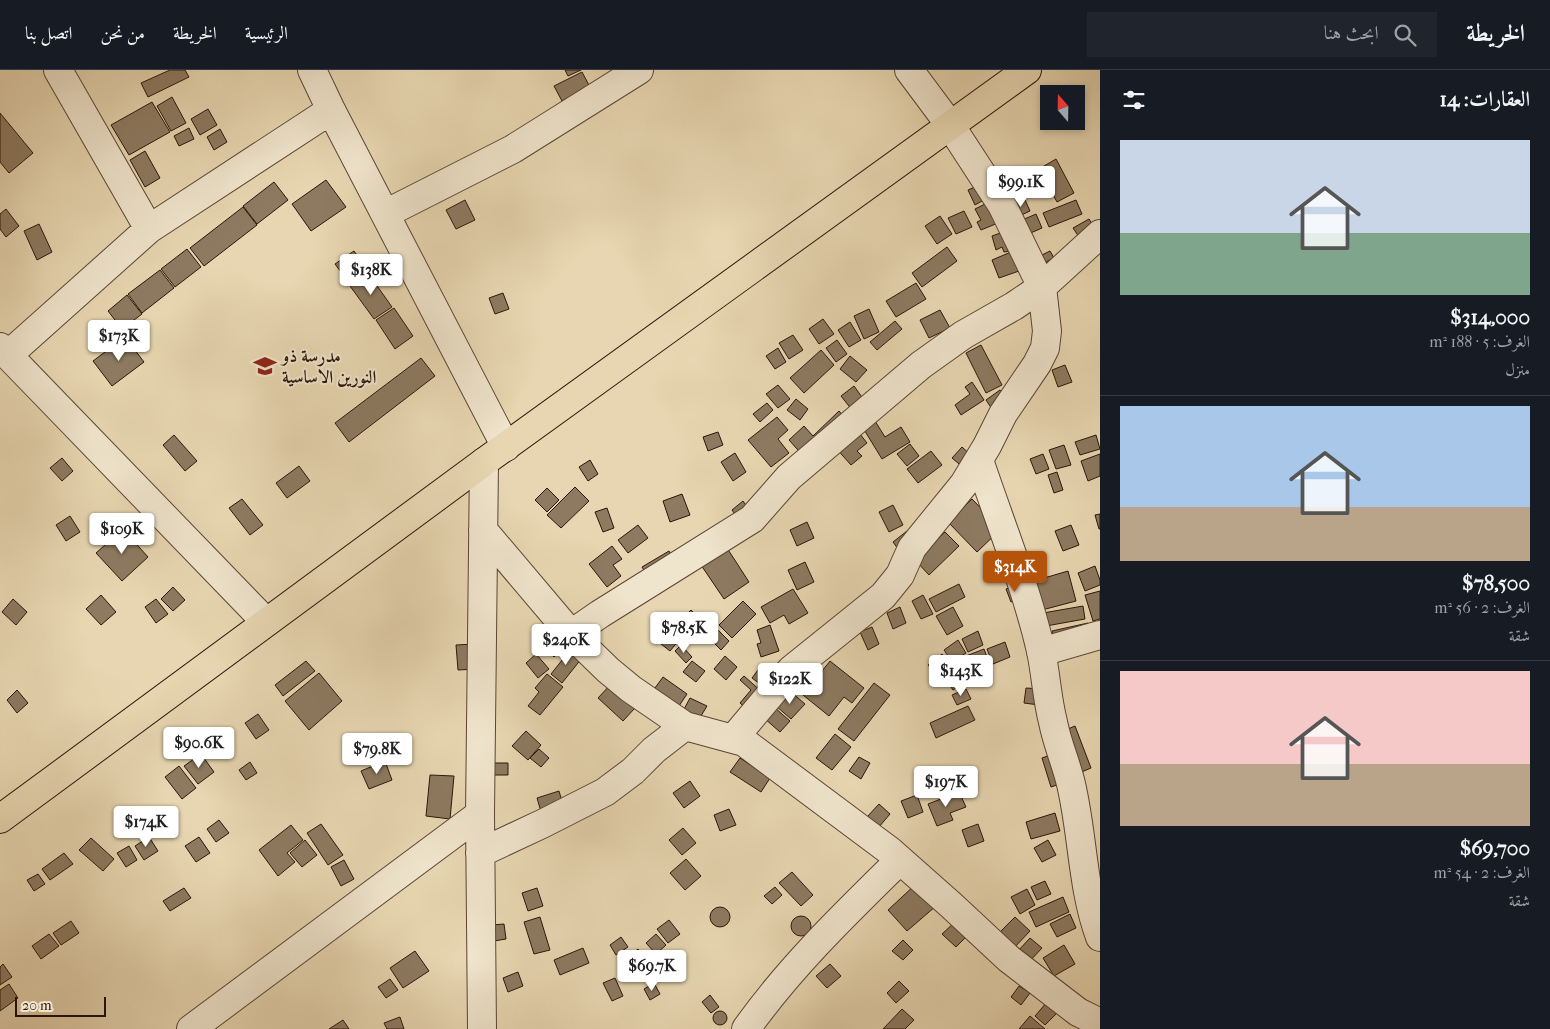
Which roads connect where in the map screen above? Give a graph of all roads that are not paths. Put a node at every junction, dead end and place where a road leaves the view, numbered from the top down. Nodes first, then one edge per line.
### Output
1 (58, 70) edge
2 (312, 70) edge
3 (639, 70) edge
4 (909, 70) edge
5 (1027, 70) edge
6 (331, 110) junction
7 (950, 125) junction
8 (385, 214) junction
9 (149, 229) junction
10 (1100, 234) edge
11 (1042, 286) junction
12 (4, 351) edge
13 (506, 446) junction
14 (979, 460) junction
15 (484, 462) junction
16 (483, 530) junction
17 (266, 622) junction
18 (571, 634) junction
19 (1100, 635) edge
20 (1041, 652) junction
21 (685, 726) junction
22 (733, 739) junction
23 (480, 814) junction
24 (0, 819) edge
25 (480, 853) junction
26 (900, 860) junction
27 (1100, 937) edge
28 (1100, 1023) edge
29 (191, 1029) edge
30 (482, 1029) edge
31 (746, 1029) edge

1 - 9 street
2 - 6 street
3 - 8 street
4 - 7 street
5 - 7 main road
6 - 8 street
6 - 9 street
7 - 11 street
7 - 13 main road
8 - 13 street
9 - 12 street
10 - 11 street
11 - 14 street
11 - 18 street
12 - 17 street
13 - 15 main road
14 - 20 street
14 - 22 street
15 - 16 street
15 - 17 main road
16 - 18 street
16 - 23 street
17 - 24 main road
18 - 21 street
19 - 20 street
20 - 27 street
21 - 22 street
21 - 25 street
22 - 26 street
23 - 25 street
23 - 29 street
25 - 30 street
26 - 28 street
26 - 31 street

